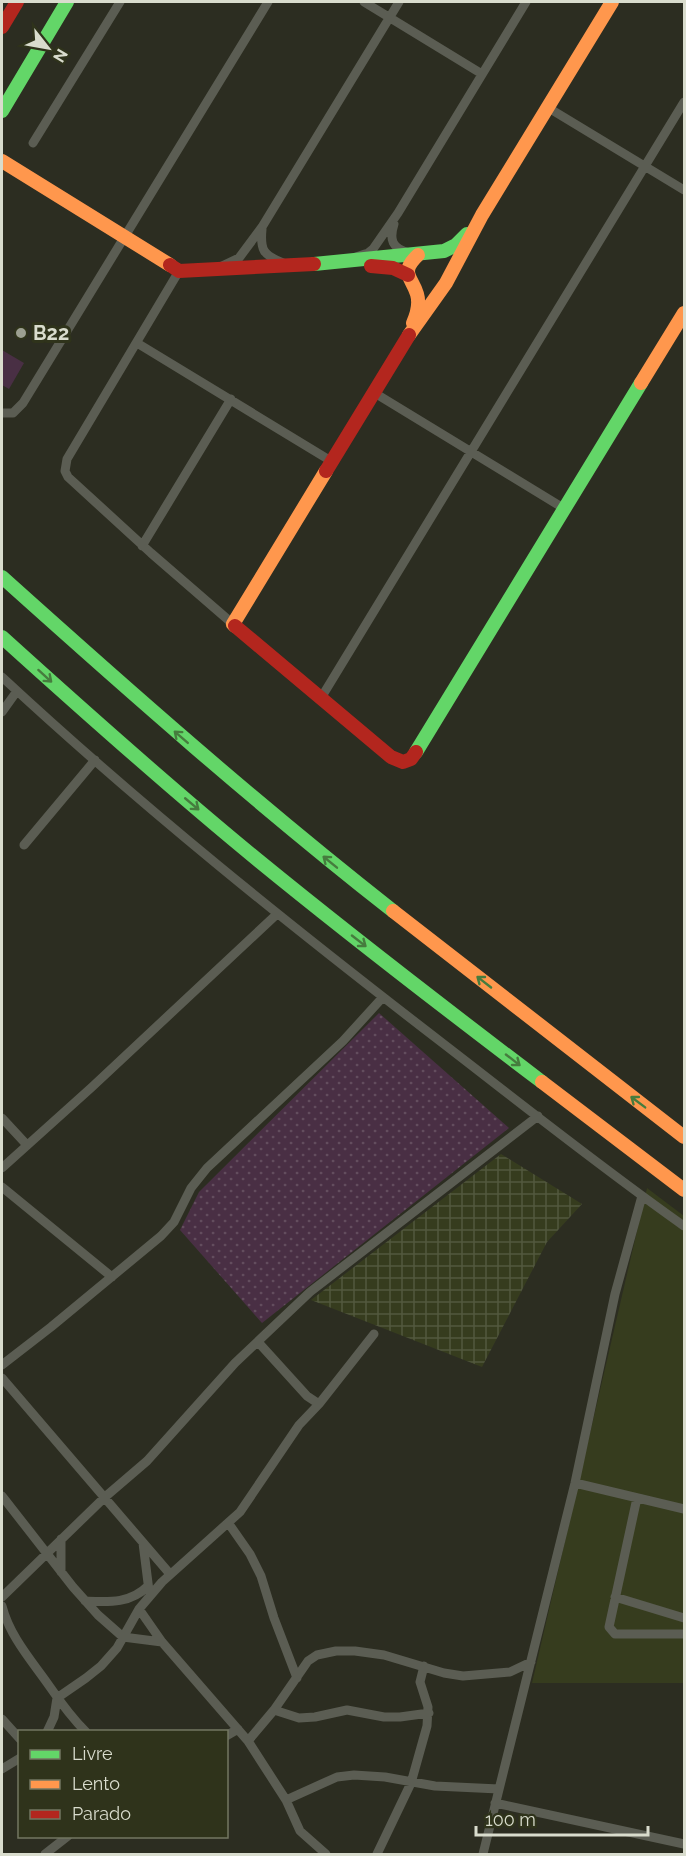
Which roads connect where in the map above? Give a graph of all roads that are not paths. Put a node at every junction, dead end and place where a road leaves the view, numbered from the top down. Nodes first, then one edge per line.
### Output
1 (17, 2) edge
2 (67, 2) edge
3 (120, 2) edge
4 (268, 2) edge
5 (364, 2) edge
6 (399, 2) edge
7 (526, 2) edge
8 (610, 3) edge
9 (390, 17) junction
10 (2, 27) edge
11 (482, 74) junction
12 (684, 102) edge
13 (547, 107) junction
14 (2, 111) edge
15 (33, 143) dead end
16 (2, 161) edge
17 (646, 166) junction
18 (684, 190) edge
19 (398, 213) junction
20 (482, 215) junction
21 (262, 227) junction
22 (125, 237) junction
23 (433, 252) junction
24 (418, 255) junction
25 (336, 263) junction
26 (288, 266) junction
27 (211, 270) junction
28 (179, 271) junction
29 (408, 275) junction
30 (445, 282) junction
31 (415, 288) junction
32 (684, 313) edge
33 (409, 335) junction
34 (137, 343) junction
35 (373, 392) junction
36 (231, 399) junction
37 (2, 413) edge
38 (472, 452) junction
39 (331, 461) junction
40 (565, 508) junction
41 (142, 546) junction
42 (2, 577) edge
43 (233, 624) junction
44 (2, 637) edge
45 (2, 677) edge
46 (17, 691) junction
47 (321, 698) junction
48 (2, 712) edge
49 (95, 760) junction
50 (24, 845) dead end
51 (277, 914) junction
52 (383, 997) junction
53 (538, 1116) junction
54 (2, 1118) edge
55 (684, 1137) edge
56 (27, 1145) junction
57 (2, 1168) edge
58 (2, 1187) edge
59 (684, 1190) edge
60 (642, 1196) junction
61 (684, 1226) edge
62 (112, 1277) junction
63 (374, 1334) dead end
64 (258, 1341) junction
65 (2, 1365) edge
66 (2, 1377) edge
67 (319, 1404) junction
68 (575, 1483) junction
69 (2, 1496) edge
70 (105, 1497) junction
71 (636, 1498) junction
72 (684, 1509) edge
73 (229, 1524) junction
74 (61, 1539) junction
75 (143, 1543) junction
76 (46, 1554) junction
77 (61, 1572) junction
78 (170, 1574) junction
79 (149, 1591) junction
80 (2, 1597) edge
81 (615, 1597) junction
82 (85, 1601) junction
83 (2, 1606) edge
84 (139, 1609) junction
85 (684, 1617) edge
86 (684, 1634) edge
87 (123, 1637) junction
88 (162, 1641) junction
89 (531, 1662) junction
90 (424, 1666) junction
91 (297, 1678) junction
92 (57, 1698) junction
93 (274, 1710) junction
94 (429, 1713) junction
95 (2, 1719) edge
96 (238, 1729) junction
97 (48, 1730) edge
98 (85, 1730) edge
99 (228, 1735) edge
100 (18, 1737) edge
101 (248, 1741) junction
102 (18, 1759) edge
103 (2, 1769) edge
104 (411, 1783) junction
105 (499, 1789) junction
106 (285, 1800) junction
107 (495, 1803) junction
108 (65, 1838) edge
109 (684, 1844) edge
110 (45, 1854) edge
111 (326, 1854) edge
112 (377, 1854) edge
113 (483, 1854) edge

1 - 10 street
2 - 14 street
3 - 15 street
4 - 22 street
5 - 9 street
6 - 9 street
7 - 11 street
8 - 13 street
9 - 11 street
9 - 21 street
11 - 19 street
12 - 17 street
13 - 17 street
13 - 20 street
16 - 22 street
17 - 18 street
17 - 38 street
19 - 24 street
19 - 25 street
20 - 23 street
20 - 30 street
21 - 26 street
21 - 27 street
22 - 28 street
22 - 37 street
23 - 24 street
23 - 30 street
24 - 25 street
24 - 29 street
25 - 26 street
25 - 29 street
26 - 27 street
27 - 28 street
28 - 34 street
29 - 31 street
30 - 31 street
30 - 33 street
31 - 33 street
32 - 40 street
33 - 35 street
34 - 36 street
34 - 41 street
35 - 38 street
35 - 39 street
36 - 39 street
36 - 41 street
38 - 40 street
38 - 47 street
39 - 43 street
40 - 47 street
41 - 43 street
55 -> 42 street
43 - 47 street
44 -> 59 street
45 - 46 street
46 - 48 street
46 - 49 street
49 - 50 street
49 - 51 street
51 - 52 street
51 - 56 street
52 - 53 street
52 - 62 street
53 - 60 street
53 - 64 street
54 - 56 street
56 - 57 street
58 - 62 street
60 - 61 street
60 - 68 street
62 - 65 street
63 - 67 street
64 - 67 street
64 - 70 street
66 - 70 street
67 - 73 street
68 - 71 street
68 - 89 street
69 - 76 street
70 - 74 street
70 - 75 street
71 - 72 street
71 - 81 street
73 - 78 street
73 - 91 street
74 - 76 street
74 - 77 street
75 - 78 street
75 - 79 street
76 - 77 street
76 - 80 street
77 - 82 street
78 - 79 street
79 - 82 street
79 - 84 street
81 - 85 street
81 - 86 street
82 - 87 street
83 - 92 street
84 - 87 street
84 - 88 street
87 - 88 street
87 - 92 street
88 - 96 street
89 - 90 street
89 - 105 street
90 - 91 street
90 - 94 street
91 - 93 street
92 - 97 street
92 - 98 street
93 - 94 street
93 - 101 street
94 - 104 street
95 - 100 street
96 - 99 street
96 - 101 street
101 - 106 street
102 - 103 street
104 - 105 street
104 - 106 street
104 - 112 street
105 - 107 street
106 - 111 street
107 - 109 street
107 - 113 street
108 - 110 street

